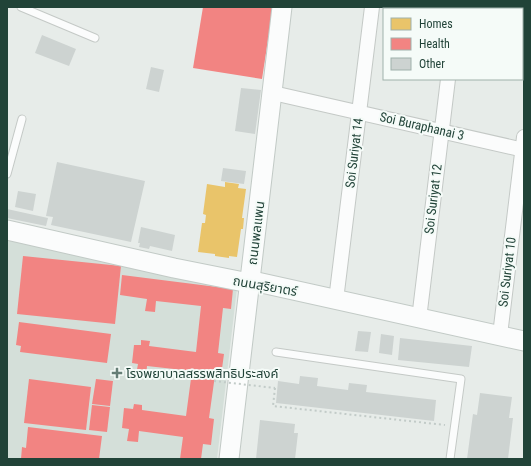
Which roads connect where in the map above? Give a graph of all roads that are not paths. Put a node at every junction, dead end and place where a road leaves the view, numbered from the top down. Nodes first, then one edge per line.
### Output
1 (21, 7) edge
2 (282, 7) edge
3 (372, 7) edge
4 (95, 38) dead end
5 (448, 80) edge
6 (273, 93) junction
7 (359, 112) junction
8 (22, 119) dead end
9 (441, 131) junction
10 (523, 146) edge
11 (7, 174) edge
12 (7, 230) edge
13 (250, 282) junction
14 (336, 300) junction
15 (418, 319) junction
16 (500, 335) junction
17 (524, 341) edge
18 (276, 352) dead end
19 (228, 459) edge
20 (450, 459) edge

1 - 4 lane
2 - 6 street, ถนนพลแพน
3 - 7 street, Soi Suriyat 14
5 - 9 street, Soi Suriyat 12
6 - 7 street, Soi Buraphanai 3
6 - 13 street, ถนนพลแพน
7 - 9 street, Soi Buraphanai 3
7 - 14 street, Soi Suriyat 14
8 - 11 lane
9 - 10 street, Soi Buraphanai 3
9 - 15 street, Soi Suriyat 12
10 - 16 street, Soi Suriyat 10
12 - 13 street, ถนนสุริยาตร์
13 - 14 street, ถนนสุริยาตร์
13 - 19 street, ถนนพลแพน
14 - 15 street, ถนนสุริยาตร์
15 - 16 street, ถนนสุริยาตร์
16 - 17 street, ถนนสุริยาตร์
18 - 20 lane

